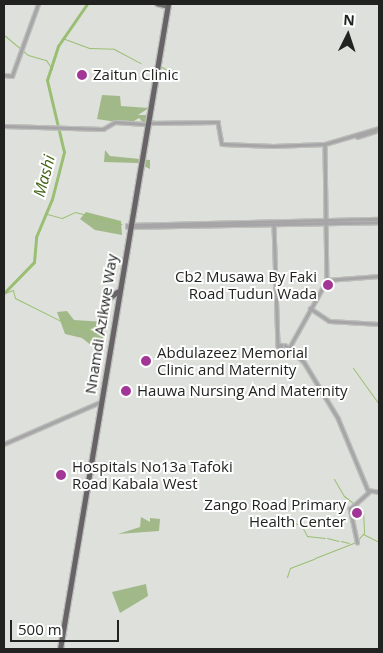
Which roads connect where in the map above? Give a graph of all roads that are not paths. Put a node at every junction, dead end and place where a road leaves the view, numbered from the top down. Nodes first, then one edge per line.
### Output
1 (38, 4) edge
2 (157, 4) edge
3 (166, 4) edge
4 (4, 75) edge
5 (145, 124) junction
6 (4, 126) edge
7 (379, 129) edge
8 (325, 144) junction
9 (379, 220) edge
10 (326, 223) junction
11 (274, 224) junction
12 (128, 226) junction
13 (379, 276) edge
14 (327, 280) junction
15 (116, 292) junction
16 (109, 298) dead end
17 (310, 308) junction
18 (379, 324) edge
19 (285, 346) junction
20 (98, 403) junction
21 (4, 444) edge
22 (369, 492) junction
23 (379, 492) edge
24 (357, 541) dead end
25 (59, 649) edge

1 - 4 street
2 - 3 main road
3 - 5 highway, Nnamdi Azikwe Way
5 - 6 street
5 - 8 street
5 - 12 highway, Nnamdi Azikwe Way
7 - 8 street
8 - 10 street
9 - 10 street
10 - 11 street
10 - 14 street
11 - 12 street
11 - 19 street
12 - 15 highway, Nnamdi Azikwe Way
12 - 25 highway, Nnamdi Azikwe Way
13 - 14 street
14 - 17 street
15 - 16 highway
15 - 20 highway, Nnamdi Azikwe Way
17 - 18 street
17 - 19 street
19 - 22 street
20 - 21 street
20 - 25 highway, Nnamdi Azikwe Way
22 - 23 street
22 - 24 street

